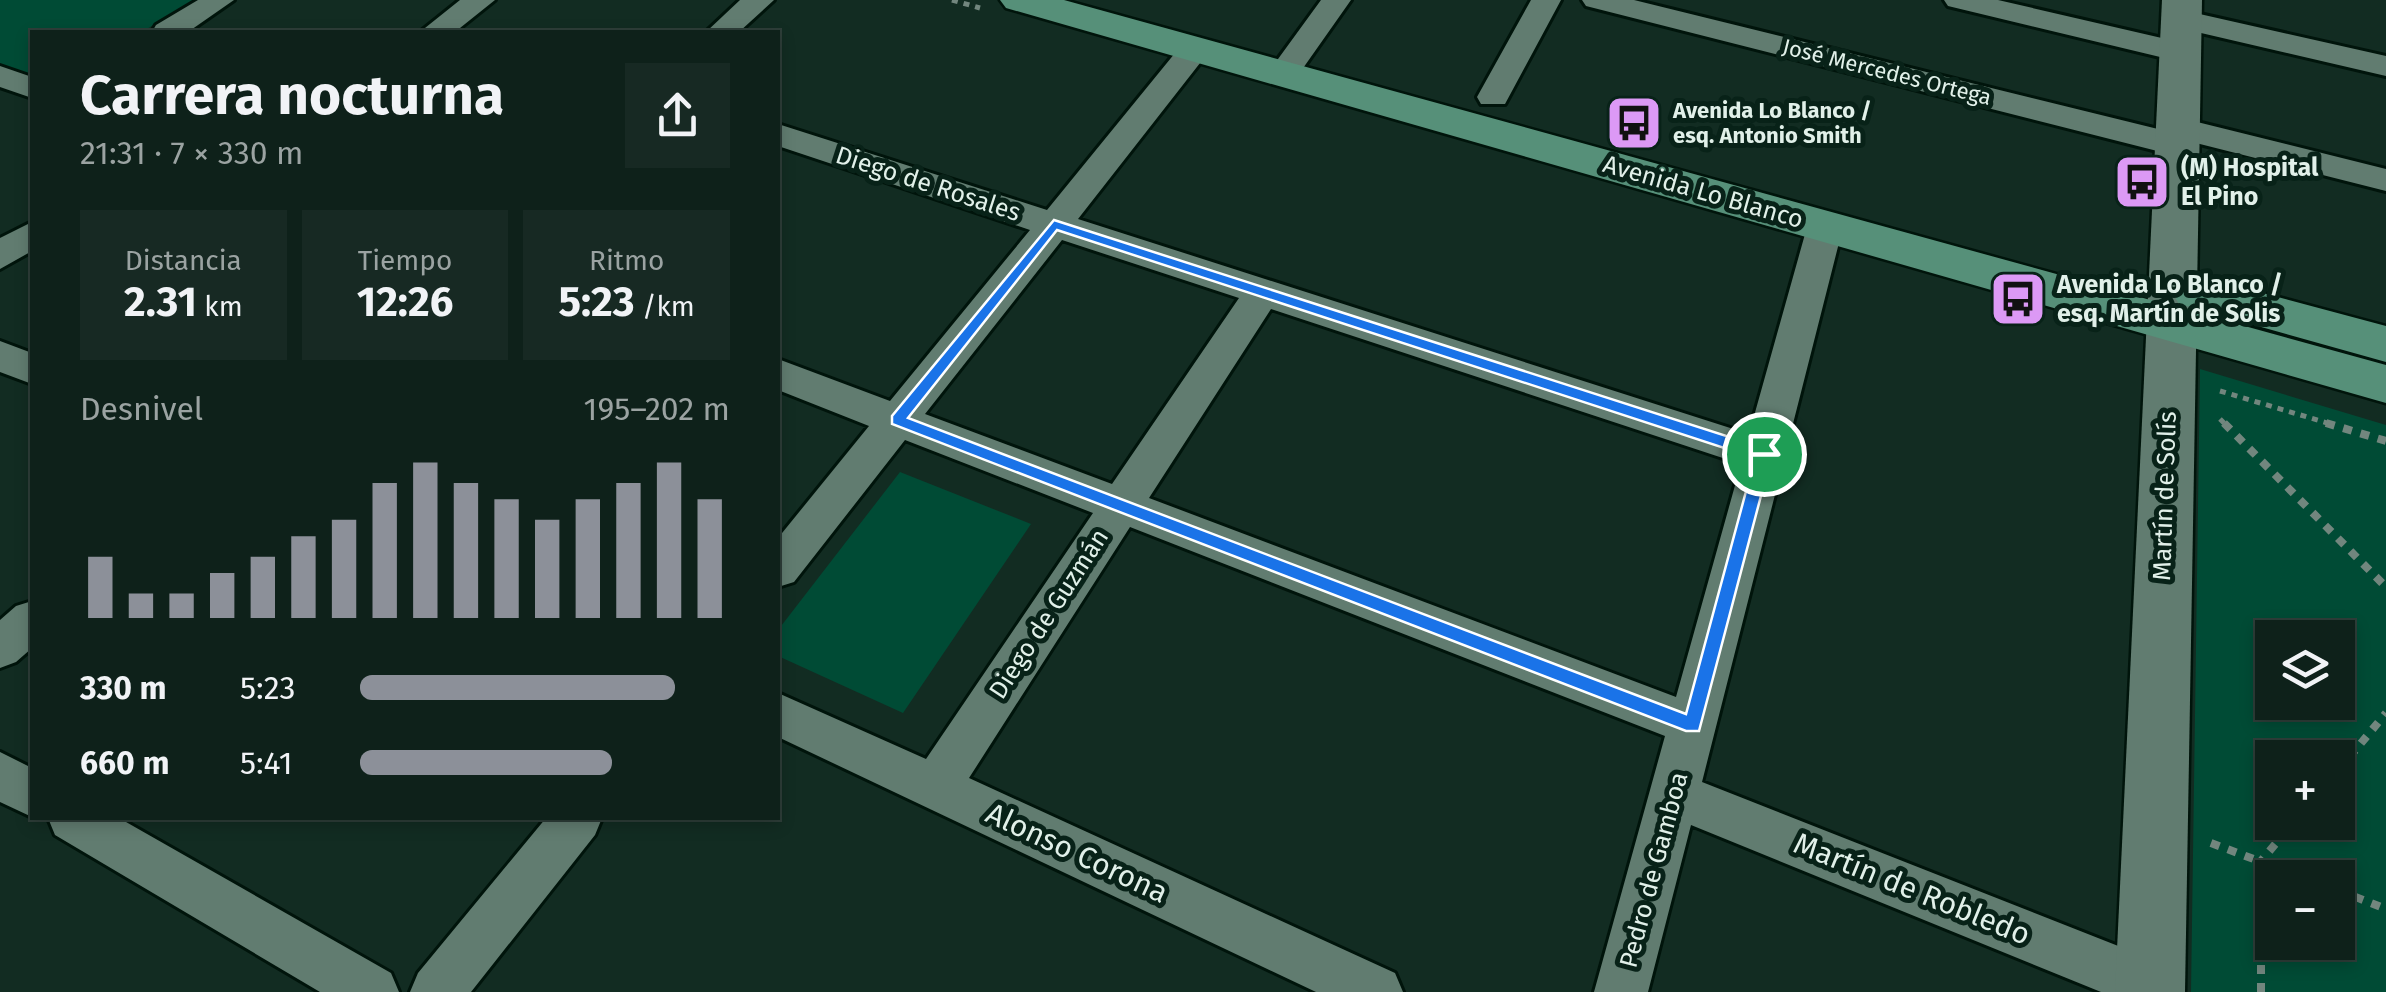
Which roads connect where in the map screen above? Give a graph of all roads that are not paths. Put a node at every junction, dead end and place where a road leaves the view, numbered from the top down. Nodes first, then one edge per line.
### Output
1 (219, 0) edge
2 (480, 0) edge
3 (759, 0) edge
4 (1020, 0) edge
5 (1138, 0) edge
6 (1336, 0) edge
7 (1546, 0) edge
8 (1597, 0) edge
9 (1959, 0) edge
10 (2181, 24) edge
11 (171, 30) edge
12 (438, 30) edge
13 (722, 30) edge
14 (1195, 49) junction
15 (1293, 60) junction
16 (2386, 66) edge
17 (0, 76) edge
18 (30, 87) edge
19 (1493, 97) junction
20 (780, 136) edge
21 (2177, 137) junction
22 (2386, 180) edge
23 (1054, 224) junction
24 (1825, 227) junction
25 (30, 235) edge
26 (0, 256) edge
27 (1262, 290) junction
28 (2171, 304) junction
29 (2386, 344) edge
30 (0, 354) edge
31 (30, 369) edge
32 (780, 375) edge
33 (2386, 384) edge
34 (898, 420) junction
35 (1764, 454) junction
36 (1120, 506) junction
37 (780, 567) edge
38 (30, 622) edge
39 (0, 648) edge
40 (780, 715) edge
41 (1692, 725) junction
42 (0, 774) edge
43 (935, 787) junction
44 (30, 793) edge
45 (1674, 794) junction
46 (76, 820) edge
47 (576, 820) edge
48 (2150, 988) edge
49 (372, 992) edge
50 (437, 992) edge
51 (1376, 992) edge
52 (1622, 992) edge

1 - 11 street
2 - 12 street
3 - 13 street
4 - 14 main road, Avenida Lo Blanco
5 - 15 main road, Avenida Lo Blanco
6 - 15 street
7 - 19 street
8 - 21 street, José Mercedes Ortega
9 - 10 street
10 - 16 street
10 - 21 street, Martín de Solís
14 - 15 main road, Avenida Lo Blanco
14 - 23 street
15 - 19 main road, Avenida Lo Blanco
15 - 24 main road, Avenida Lo Blanco
17 - 18 street
19 - 28 main road, Avenida Lo Blanco
20 - 23 street, Diego de Rosales
21 - 22 street, José Mercedes Ortega
21 - 28 street, Martín de Solís
23 - 27 street, Diego de Rosales
23 - 34 street
24 - 28 main road, Avenida Lo Blanco
24 - 35 street, Pedro de Gamboa
25 - 26 street
27 - 35 street, Diego de Rosales
27 - 36 street, Diego de Guzmán
28 - 29 main road, Avenida Lo Blanco
28 - 33 main road, Avenida Lo Blanco
28 - 48 street, Martín de Solís
30 - 31 street
32 - 34 street
34 - 36 street
34 - 37 street
35 - 41 street, Pedro de Gamboa
36 - 41 street
36 - 43 street, Diego de Guzmán
38 - 39 street
40 - 43 street, Alonso Corona
41 - 45 street, Pedro de Gamboa
42 - 44 street
43 - 51 street, Alonso Corona
45 - 48 street, Martín de Robledo
45 - 52 street, Pedro de Gamboa
46 - 49 street
47 - 50 street

